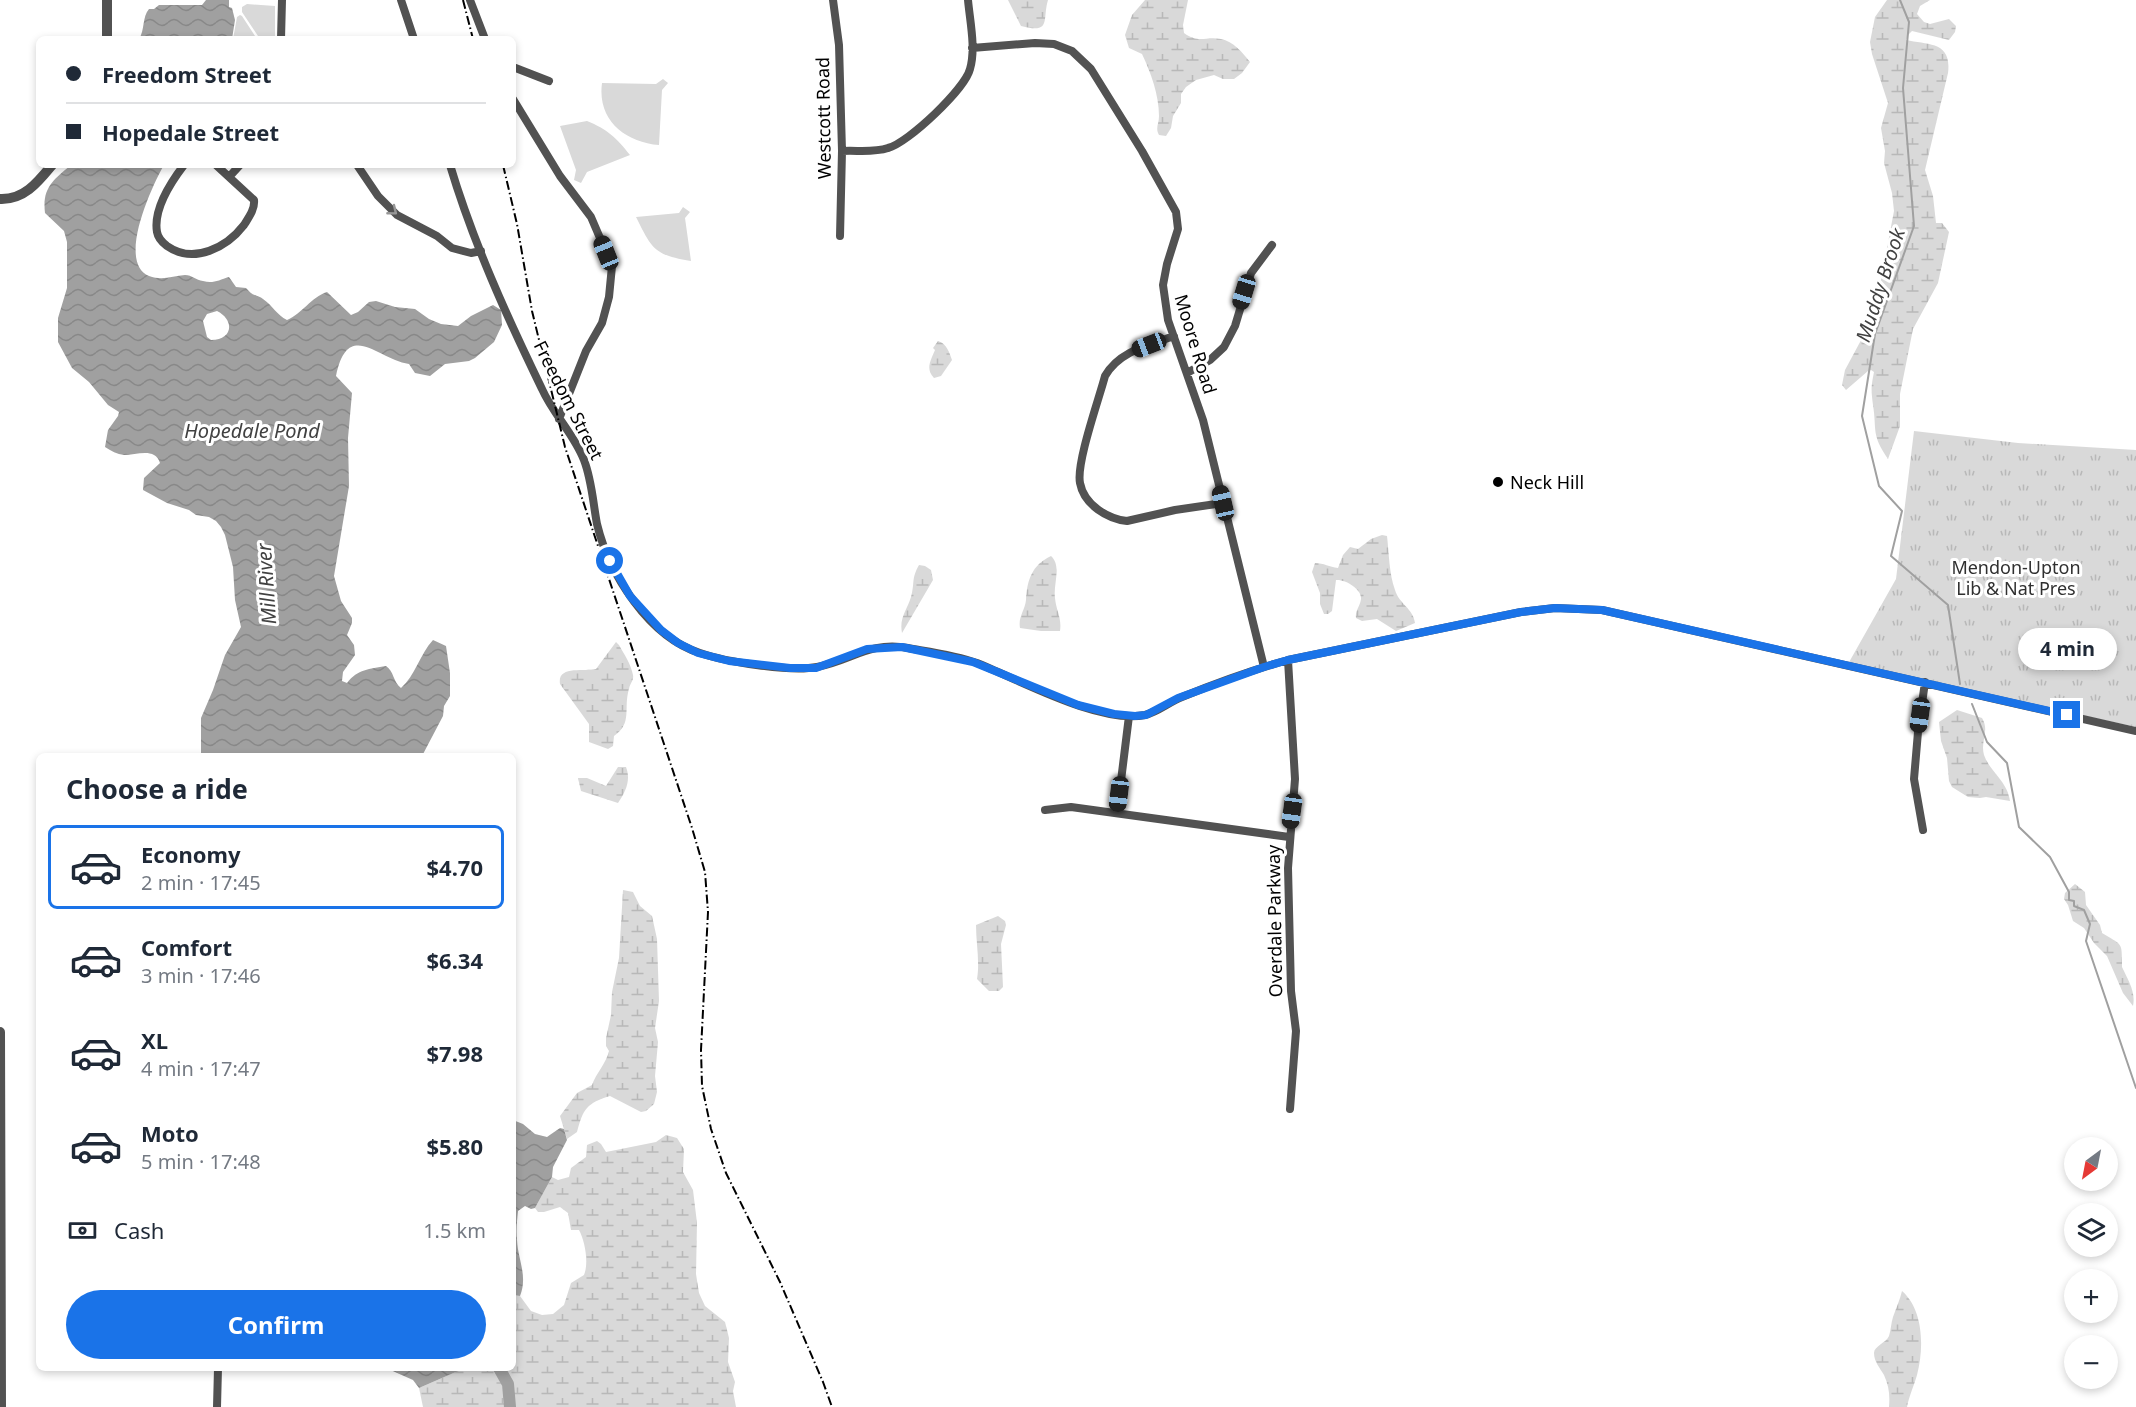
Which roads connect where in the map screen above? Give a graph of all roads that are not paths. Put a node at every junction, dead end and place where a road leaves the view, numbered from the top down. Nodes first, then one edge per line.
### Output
1 (107, 0) edge
2 (282, 0) edge
3 (401, 0) edge
4 (470, 0) edge
5 (833, 0) edge
6 (968, 0) edge
7 (106, 36) edge
8 (281, 36) edge
9 (413, 36) edge
10 (483, 36) edge
11 (972, 48) junction
12 (516, 69) edge
13 (549, 81) dead end
14 (516, 104) edge
15 (842, 151) junction
16 (49, 168) edge
17 (182, 168) edge
18 (219, 168) edge
19 (237, 168) edge
20 (359, 168) edge
21 (451, 168) edge
22 (229, 177) junction
23 (0, 199) edge
24 (840, 236) dead end
25 (1272, 245) dead end
26 (481, 251) junction
27 (1174, 336) junction
28 (1186, 373) junction
29 (559, 418) junction
30 (1223, 503) junction
31 (1288, 660) junction
32 (1264, 667) junction
33 (1925, 682) junction
34 (1129, 716) junction
35 (2136, 731) edge
36 (1045, 810) dead end
37 (1117, 813) junction
38 (1923, 830) dead end
39 (1289, 837) junction
40 (0, 1032) edge
41 (1290, 1109) dead end
42 (1, 1273) edge
43 (218, 1371) edge
44 (1, 1407) edge
45 (217, 1407) edge

1 - 7 street
2 - 8 street
3 - 9 street
4 - 10 street
5 - 15 street, Westcott Road
6 - 11 street
11 - 15 street
11 - 27 street, Moore Road
12 - 13 street
14 - 29 street
15 - 24 street, Westcott Road
16 - 23 street
17 - 22 street
18 - 22 street
19 - 22 street
20 -> 26 street
21 - 26 street, Freedom Street
25 - 28 street
26 - 29 street, Freedom Street
27 - 28 street, Moore Road
27 - 30 street
28 - 30 street, Moore Road
29 - 34 street, Freedom Street
30 - 32 street, Moore Road
31 - 32 street, Freedom Street
31 - 33 street, Freedom Street
31 - 39 street, Overdale Parkway
32 - 34 street, Freedom Street
33 - 35 street, Freedom Street
33 - 38 street
34 - 37 street
36 - 37 street
37 - 39 street
39 - 41 street, Overdale Parkway
40 - 42 street
42 - 44 street
43 - 45 street

